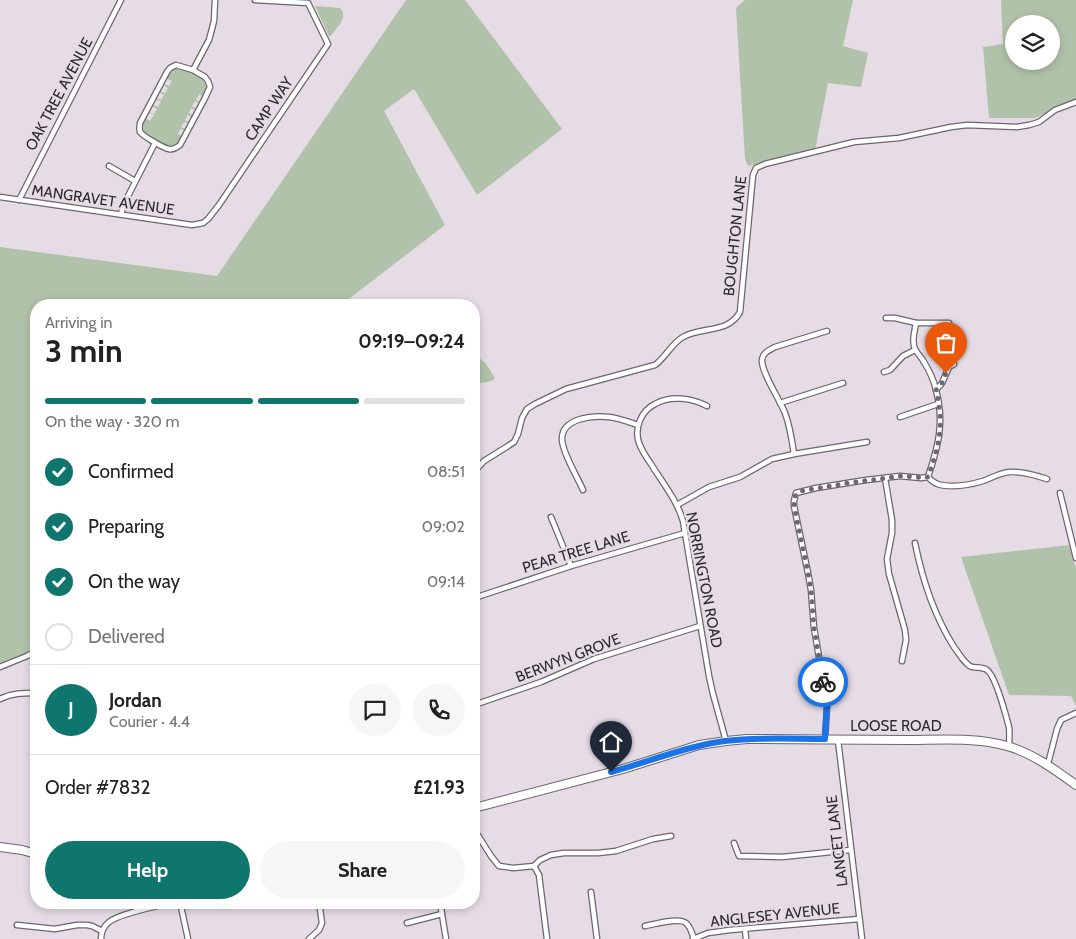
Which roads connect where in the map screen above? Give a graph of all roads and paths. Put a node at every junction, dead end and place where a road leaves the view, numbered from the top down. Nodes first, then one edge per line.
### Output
1 (122, 0) edge
2 (215, 0) edge
3 (255, 0) edge
4 (193, 70) junction
5 (1076, 102) edge
6 (155, 143) junction
7 (109, 166) dead end
8 (135, 181) junction
9 (0, 197) edge
10 (18, 200) junction
11 (121, 214) junction
12 (203, 223) joint
13 (886, 318) dead end
14 (916, 323) junction
15 (949, 323) dead end
16 (827, 331) dead end
17 (915, 350) junction
18 (954, 364) dead end
19 (884, 372) dead end
20 (843, 383) dead end
21 (936, 390) junction
22 (780, 403) junction
23 (938, 404) junction
24 (708, 406) dead end
25 (900, 417) dead end
26 (638, 425) junction
27 (866, 442) dead end
28 (794, 454) junction
29 (480, 465) edge
30 (928, 477) junction
31 (885, 478) junction
32 (1047, 479) dead end
33 (583, 490) dead end
34 (1060, 493) dead end
35 (677, 505) junction
36 (551, 516) dead end
37 (685, 533) junction
38 (915, 543) dead end
39 (1076, 558) edge
40 (571, 566) junction
41 (480, 596) edge
42 (700, 626) junction
43 (30, 654) edge
44 (902, 661) dead end
45 (0, 667) edge
46 (30, 693) edge
47 (0, 699) edge
48 (480, 703) edge
49 (1076, 713) edge
50 (825, 739) junction
51 (838, 740) junction
52 (726, 741) junction
53 (1009, 746) junction
54 (1046, 764) junction
55 (1076, 785) edge
56 (480, 806) edge
57 (671, 836) dead end
58 (480, 839) edge
59 (734, 843) dead end
60 (0, 847) edge
61 (851, 850) junction
62 (30, 852) edge
63 (534, 866) junction
64 (591, 892) dead end
65 (147, 909) edge
66 (182, 909) edge
67 (320, 909) edge
68 (441, 909) edge
69 (442, 914) junction
70 (859, 918) junction
71 (407, 924) dead end
72 (17, 925) dead end
73 (645, 926) dead end
74 (745, 929) junction
75 (102, 931) junction
76 (101, 939) edge
77 (188, 939) edge
78 (309, 939) edge
79 (446, 939) edge
80 (547, 939) edge
81 (597, 939) edge
82 (694, 939) edge
83 (746, 939) edge
84 (862, 939) edge

1 - 10 street, OAK TREE AVENUE
2 - 4 street
3 - 12 street, CAMP WAY
4 - 6 street
4 - 6 street
5 - 29 street, BOUGHTON LANE
6 - 8 street
7 - 8 street
8 - 11 street
9 - 10 street, MANGRAVET AVENUE
10 - 11 street, MANGRAVET AVENUE
11 - 12 street, MANGRAVET AVENUE
13 - 14 street
14 - 15 street
14 - 17 street
16 - 22 street
17 - 19 street
17 - 21 street
18 - 21 street
20 - 22 street
21 - 23 street
22 - 28 street
23 - 25 street
23 - 30 street
24 - 26 street
26 - 33 street
26 - 35 street, NORRINGTON ROAD
27 - 28 street
28 - 35 street
30 - 31 street
30 - 32 street
31 - 44 street
31 - 50 street
34 - 39 street
35 - 37 street, NORRINGTON ROAD
36 - 40 street
37 - 40 street, PEAR TREE LANE
37 - 42 street, NORRINGTON ROAD
38 - 53 street
40 - 41 street, PEAR TREE LANE
42 - 48 street, BERWYN GROVE
42 - 52 street, NORRINGTON ROAD
43 - 45 street
46 - 47 street
49 - 54 street
50 - 51 highway, LOOSE ROAD
50 - 52 highway, LOOSE ROAD
51 - 53 highway, LOOSE ROAD
51 - 61 street, LANCET LANE
52 - 56 highway, LOOSE ROAD
53 - 54 highway, LOOSE ROAD
54 - 55 highway, LOOSE ROAD
57 - 63 street
58 - 63 street
59 - 61 street
60 - 62 highway
61 - 70 street, LANCET LANE
63 - 80 street
64 - 81 street
65 - 75 street
66 - 77 street
67 - 78 street
68 - 69 street
69 - 71 street
69 - 79 street
70 - 74 street, ANGLESEY AVENUE
70 - 84 street, LANCET LANE
72 - 75 street
73 - 82 street
74 - 82 street, ANGLESEY AVENUE
74 - 83 street
75 - 76 street

